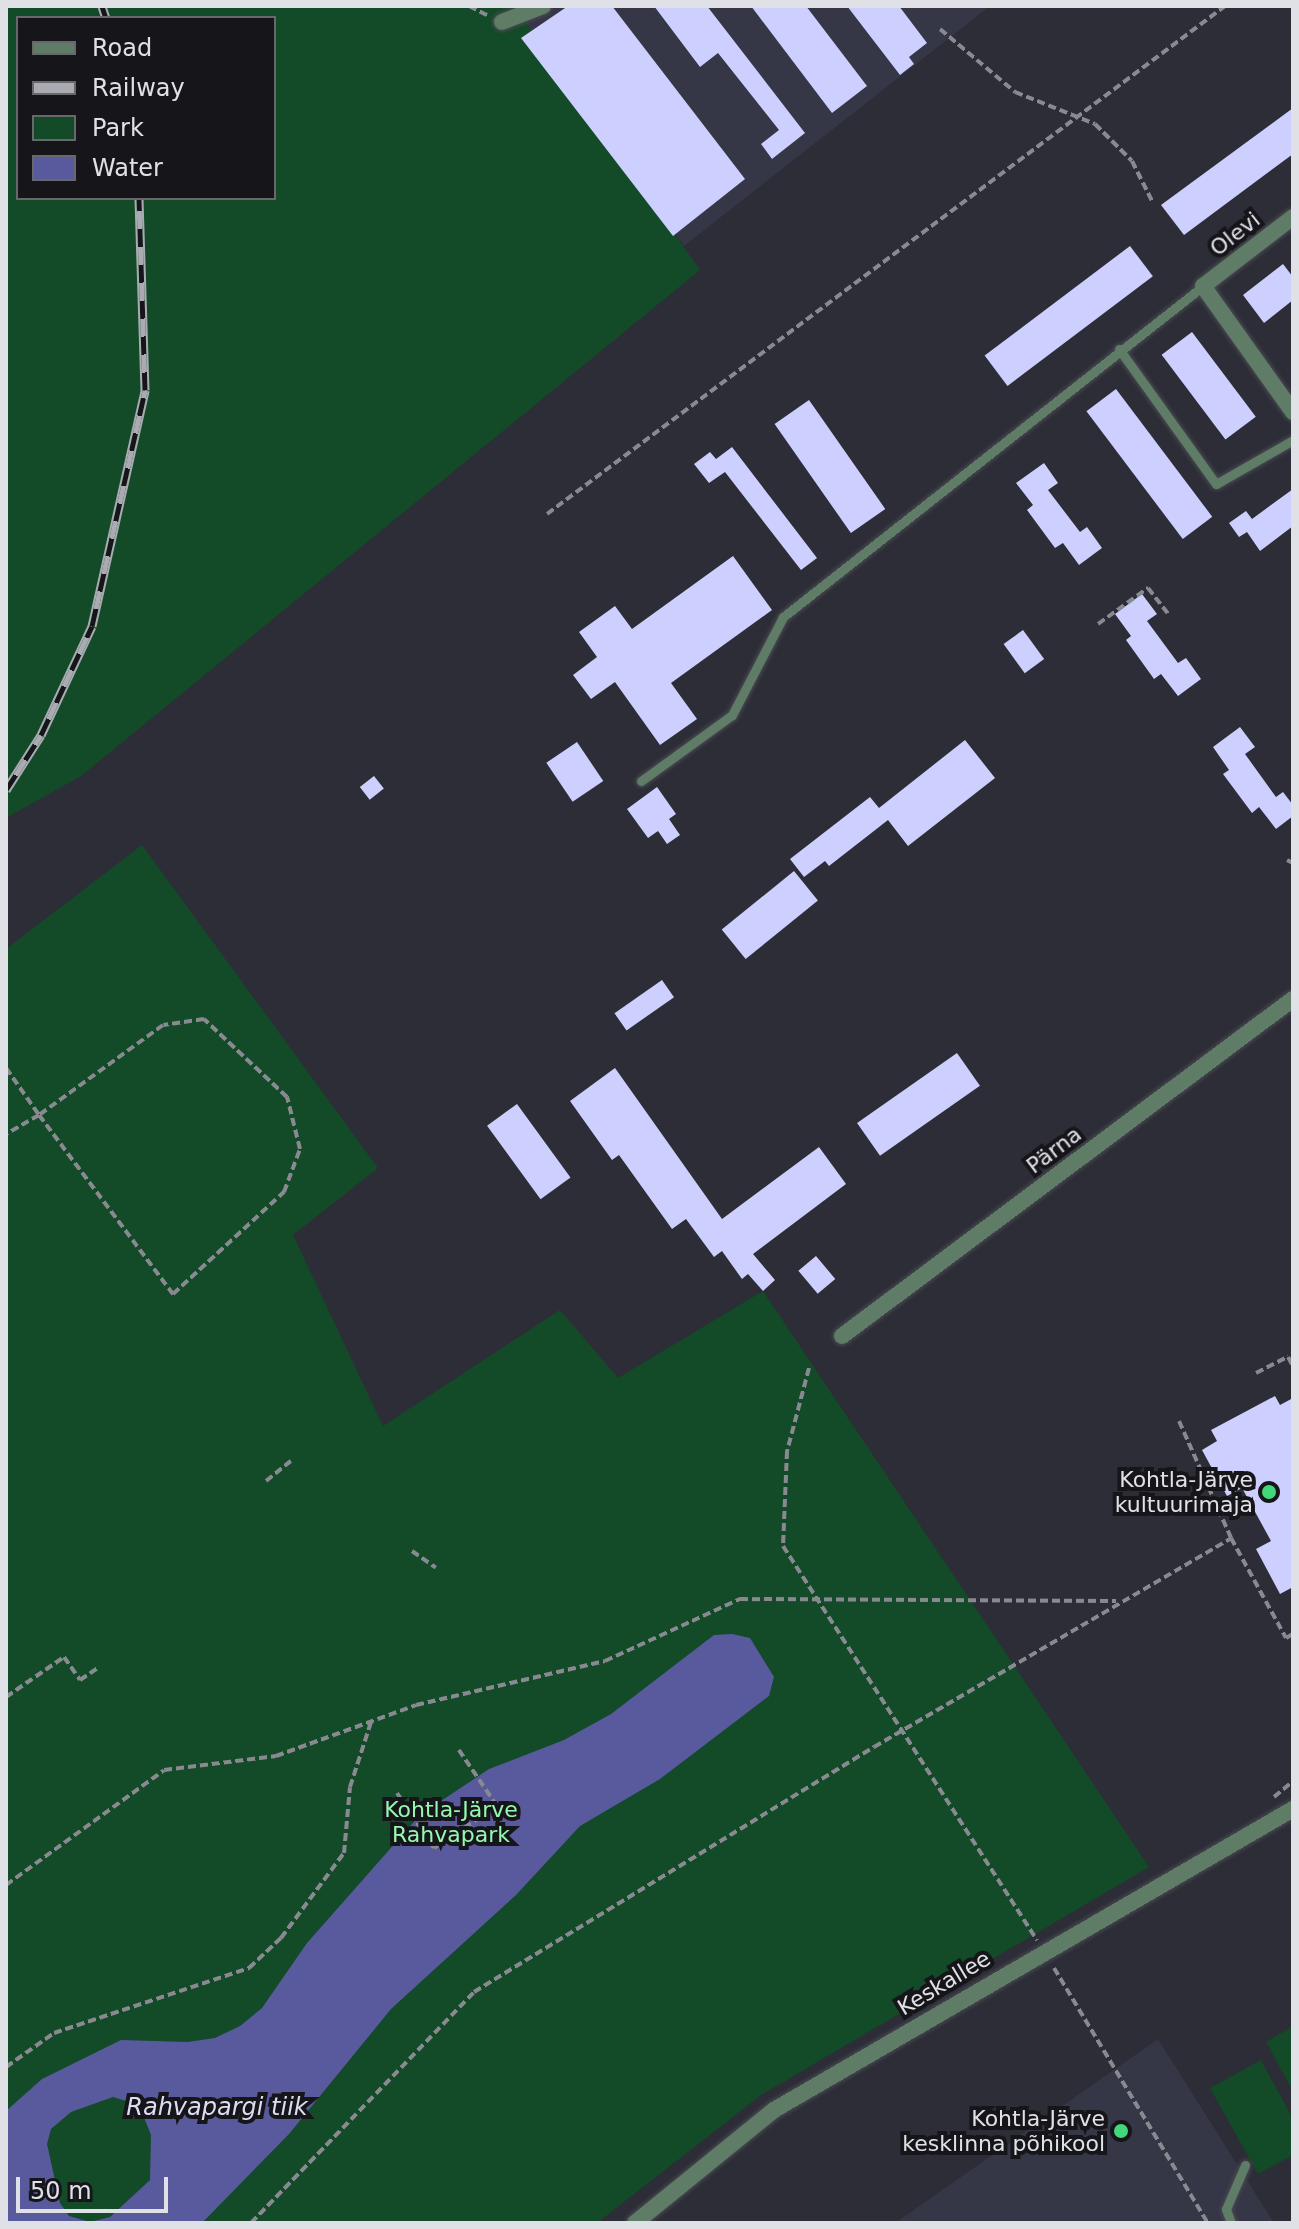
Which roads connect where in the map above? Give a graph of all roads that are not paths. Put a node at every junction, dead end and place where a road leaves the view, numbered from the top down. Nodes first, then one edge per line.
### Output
1 (543, 6) edge
2 (502, 22) dead end
3 (1293, 217) edge
4 (1203, 286) junction
5 (1119, 349) junction
6 (1293, 412) edge
7 (1293, 440) edge
8 (641, 781) dead end
9 (1293, 999) edge
10 (842, 1336) dead end
11 (1293, 1809) edge
12 (1245, 2165) dead end
13 (635, 2223) edge
14 (1231, 2223) edge

1 - 2 street
3 - 4 street, Olevi
4 - 5 lane
4 - 6 street
5 - 7 lane
5 - 8 lane
9 - 10 street, Pärna
11 - 13 street, Keskallee
12 - 14 lane

